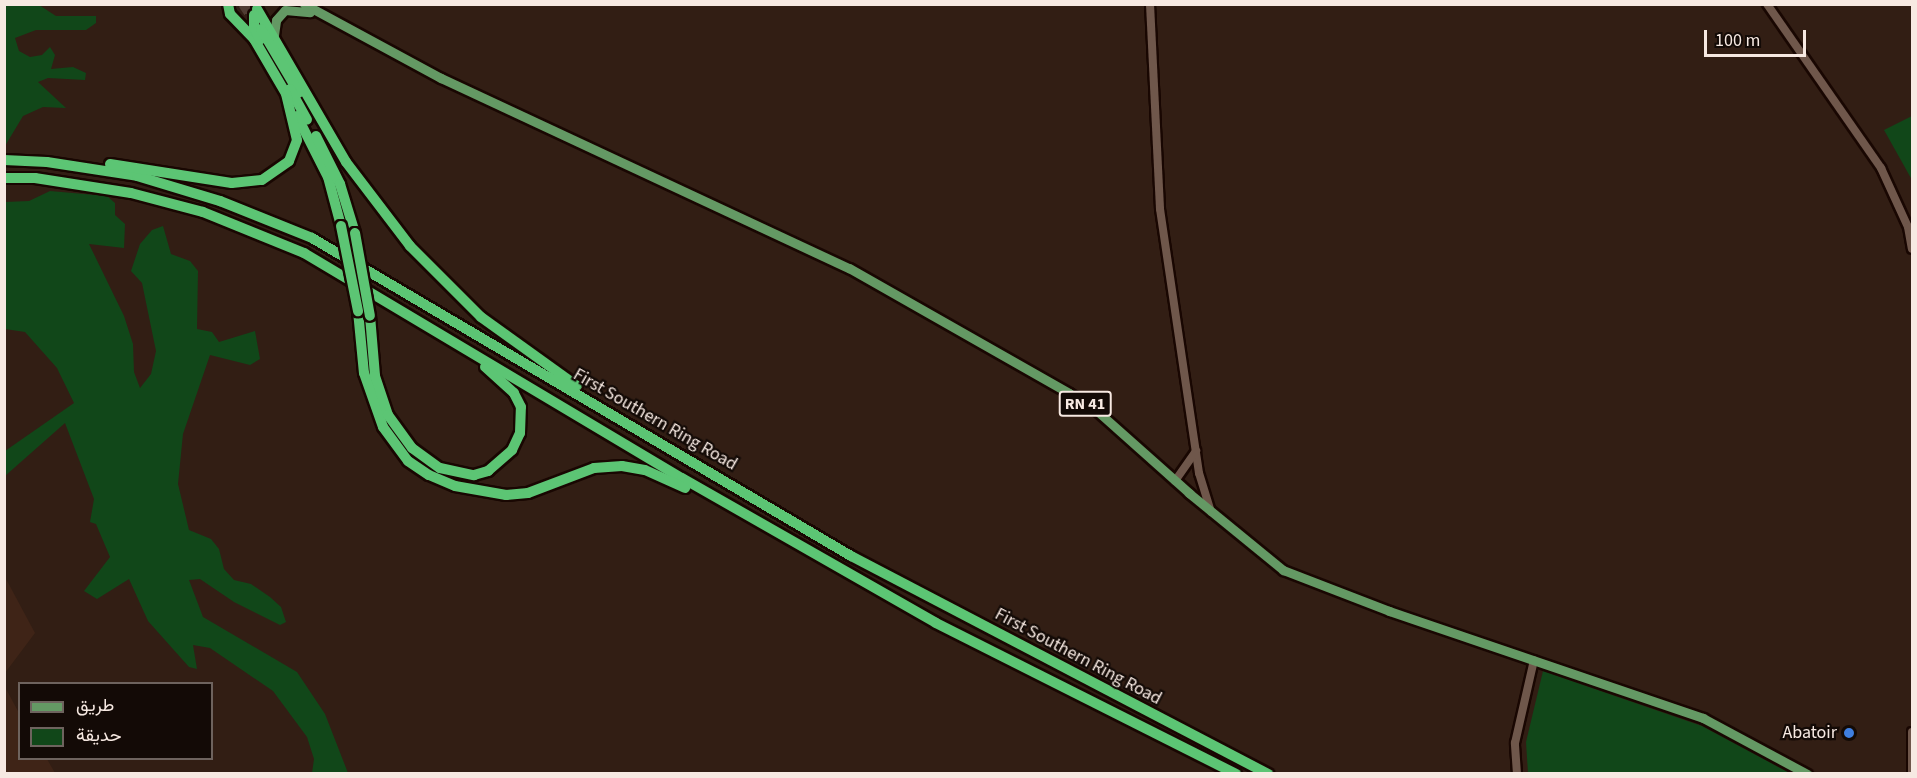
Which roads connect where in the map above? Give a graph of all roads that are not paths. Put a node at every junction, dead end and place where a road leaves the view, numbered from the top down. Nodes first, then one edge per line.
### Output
1 (228, 4) edge
2 (297, 4) edge
3 (304, 4) edge
4 (1150, 4) edge
5 (1767, 4) edge
6 (257, 8) edge
7 (312, 13) junction
8 (237, 20) junction
9 (260, 28) tunnel mouth
10 (353, 33) junction
11 (274, 35) junction
12 (286, 93) junction
13 (302, 98) junction
14 (4, 160) edge
15 (47, 162) junction
16 (4, 178) edge
17 (340, 184) junction
18 (380, 210) junction
19 (1912, 249) edge
20 (391, 303) junction
21 (1196, 451) junction
22 (1175, 481) junction
23 (755, 497) junction
24 (1211, 512) junction
25 (778, 533) junction
26 (1534, 660) junction
27 (1912, 732) edge
28 (1236, 774) edge
29 (1268, 774) edge
30 (1517, 774) edge
31 (1807, 774) edge
32 (1912, 774) edge

1 - 8 highway
2 - 7 main road
3 - 10 main road
4 - 21 street
5 - 19 street
6 - 8 highway
6 - 11 highway
6 - 17 highway
7 - 10 main road
7 - 11 main road
8 - 12 highway
9 - 13 highway
10 - 22 main road, RN 41
11 - 18 highway
12 - 15 highway
12 - 25 highway, bridge
13 - 17 highway
13 - 18 highway
14 - 15 highway, First Southern Ring Road
15 - 23 highway, First Southern Ring Road
16 - 20 highway, First Southern Ring Road
17 - 20 highway, bridge
18 - 23 highway
20 - 25 highway, First Southern Ring Road
21 - 22 street
21 - 24 street
22 - 24 main road, RN 41
23 - 29 highway, First Southern Ring Road
24 - 26 main road, RN 41
25 - 28 highway, First Southern Ring Road
26 - 30 street
26 - 31 main road, RN 41
27 - 32 street

